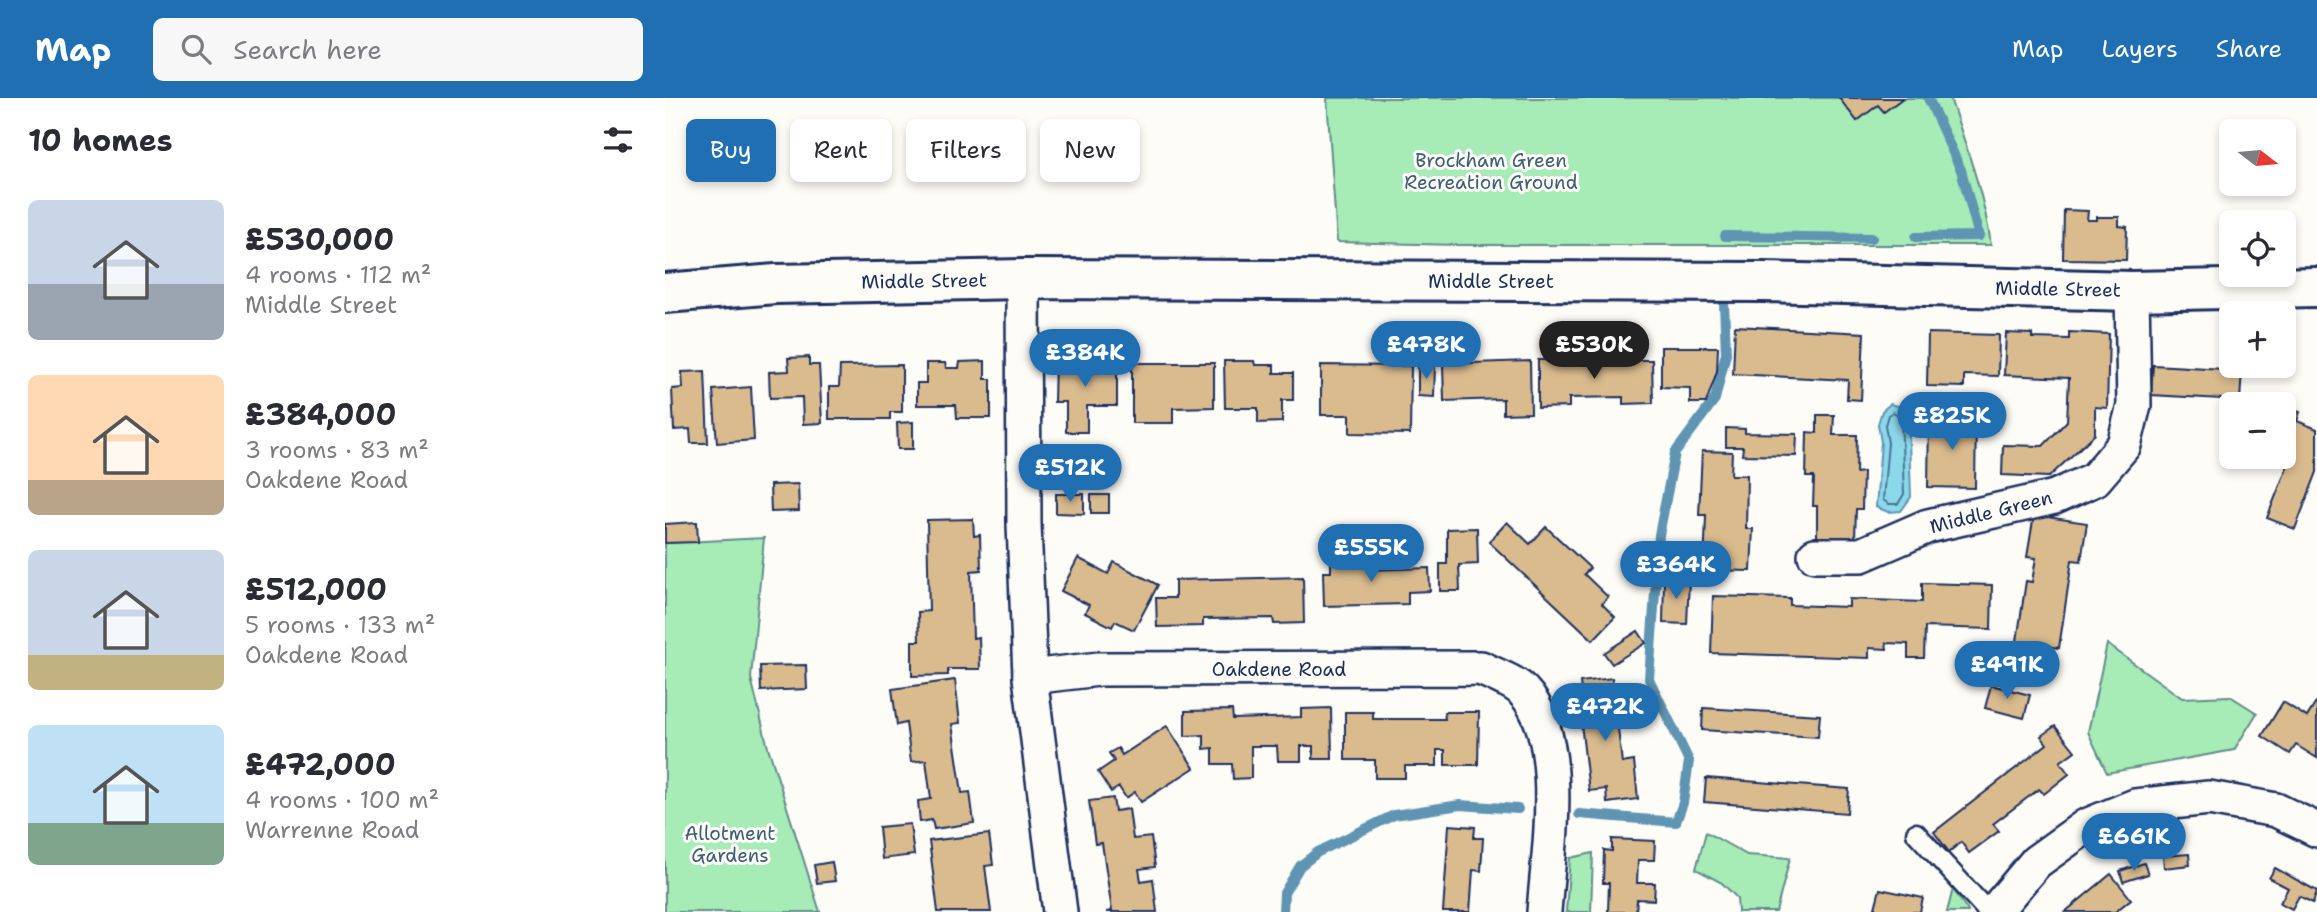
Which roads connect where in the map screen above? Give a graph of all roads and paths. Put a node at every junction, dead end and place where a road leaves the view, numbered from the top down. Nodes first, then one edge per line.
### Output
1 (1023, 279) junction
2 (2317, 287) edge
3 (2132, 291) junction
4 (665, 293) edge
5 (1815, 555) dead end
6 (1030, 677) junction
7 (2317, 830) edge
8 (1916, 833) dead end
9 (1060, 912) edge
10 (1544, 912) edge
11 (1988, 912) edge
12 (1994, 912) edge

1 - 3 street, Middle Street
1 - 4 street, Middle Street
1 - 6 street
2 - 3 street, Middle Street
3 - 5 street, Middle Green
6 - 9 street
6 - 10 street, Oakdene Road
7 - 12 street
8 - 11 lane

